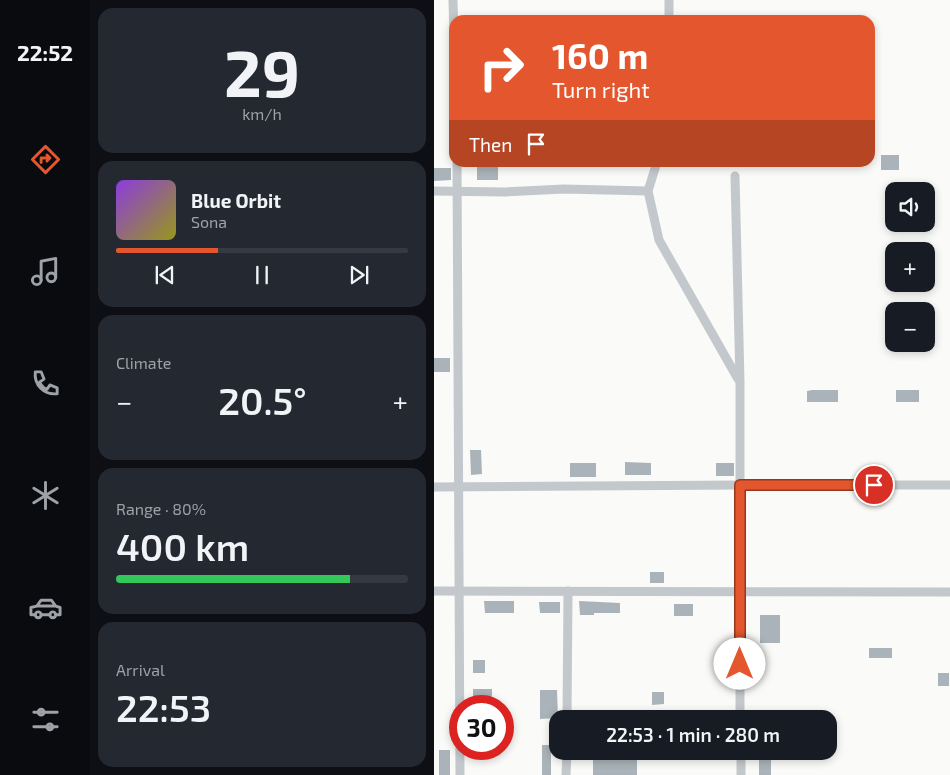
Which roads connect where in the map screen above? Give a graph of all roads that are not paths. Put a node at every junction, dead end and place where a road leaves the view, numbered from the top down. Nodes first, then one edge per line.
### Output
1 (453, 0) edge
2 (669, 0) edge
3 (453, 15) edge
4 (669, 15) edge
5 (457, 167) edge
6 (655, 167) edge
7 (734, 176) dead end
8 (434, 191) edge
9 (458, 191) junction
10 (648, 191) junction
11 (740, 382) junction
12 (740, 485) junction
13 (950, 485) edge
14 (434, 487) edge
15 (458, 487) junction
16 (434, 591) edge
17 (458, 591) junction
18 (568, 591) junction
19 (740, 591) junction
20 (950, 592) edge
21 (567, 710) edge
22 (740, 710) edge
23 (567, 760) edge
24 (741, 760) edge
25 (460, 775) edge
26 (566, 775) edge
27 (741, 775) edge

1 - 3 street
2 - 4 street
5 - 9 street
6 - 10 street
7 - 11 street
8 - 9 street
9 - 10 street
9 - 15 street
10 - 11 street
11 - 12 street
12 - 13 street
12 - 15 street
12 - 19 street
14 - 15 street
15 - 17 street
16 - 17 street
17 - 18 street
17 - 25 street
18 - 19 street
18 - 21 street
19 - 20 street
19 - 22 street
23 - 26 street
24 - 27 street

